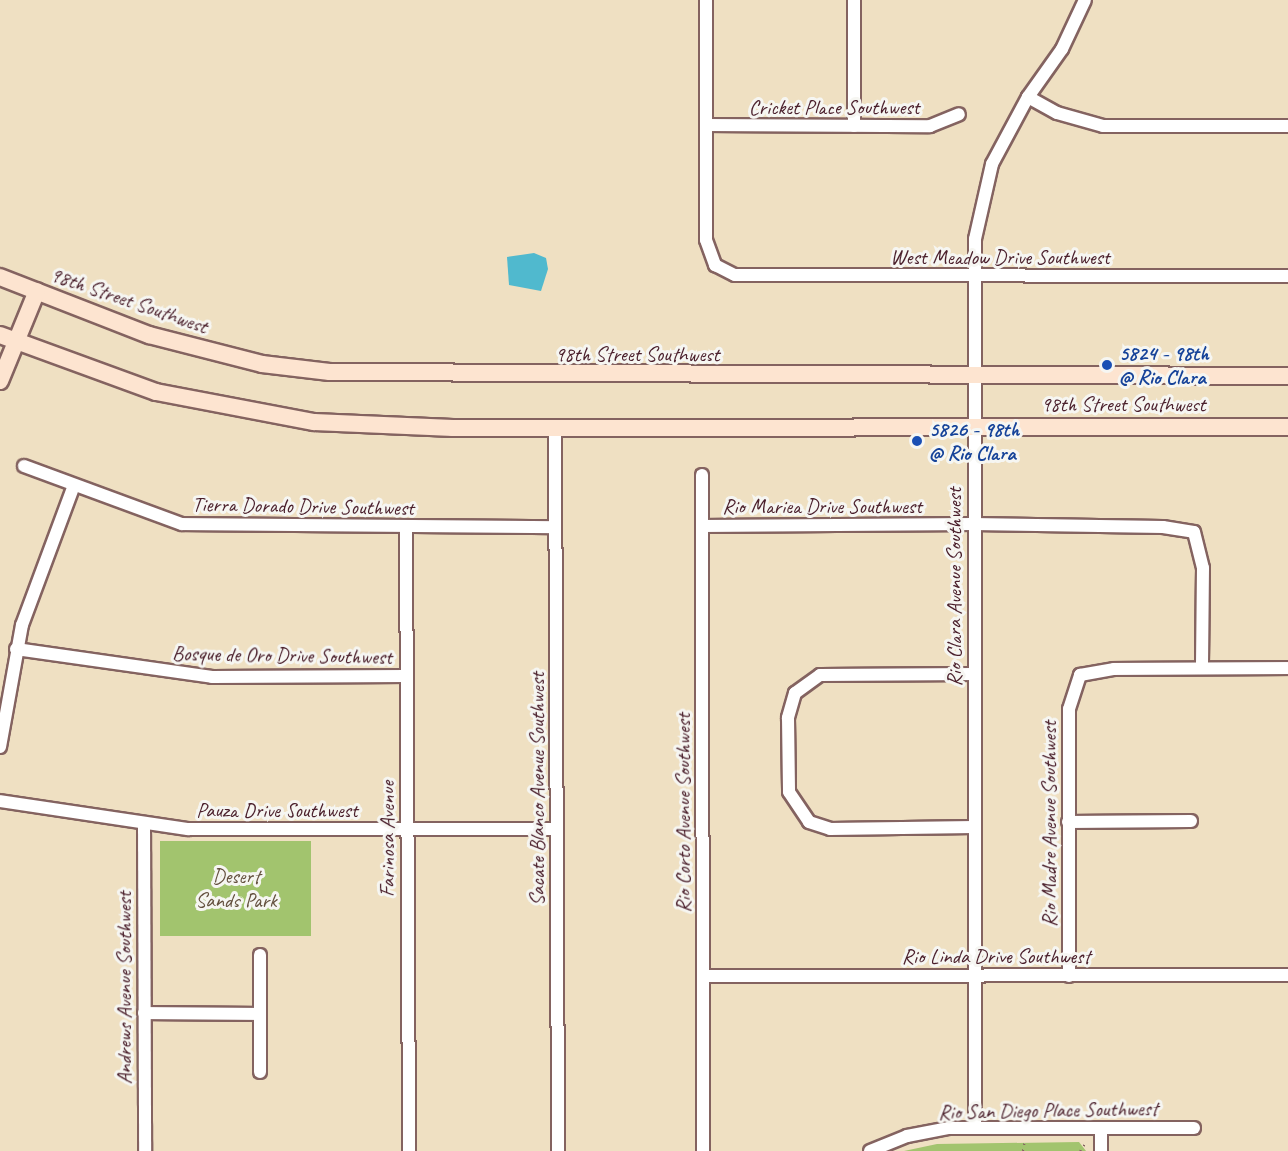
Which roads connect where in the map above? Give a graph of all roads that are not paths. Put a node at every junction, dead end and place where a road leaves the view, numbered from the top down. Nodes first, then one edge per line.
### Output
1 (706, 0) edge
2 (854, 0) edge
3 (1085, 0) edge
4 (1028, 97) junction
5 (959, 114) dead end
6 (706, 125) junction
7 (854, 126) junction
8 (1288, 126) edge
9 (974, 276) junction
10 (1288, 276) edge
11 (0, 278) edge
12 (36, 291) junction
13 (8, 338) edge
14 (973, 375) junction
15 (1288, 376) edge
16 (0, 381) edge
17 (555, 427) junction
18 (973, 427) junction
19 (1288, 427) edge
20 (24, 465) dead end
21 (702, 475) dead end
22 (74, 485) junction
23 (973, 524) junction
24 (555, 526) junction
25 (702, 526) junction
26 (406, 527) junction
27 (16, 648) junction
28 (1202, 668) junction
29 (1288, 668) edge
30 (974, 674) junction
31 (406, 676) junction
32 (0, 747) edge
33 (0, 801) edge
34 (1191, 821) dead end
35 (1068, 822) junction
36 (144, 824) junction
37 (974, 828) junction
38 (406, 829) junction
39 (556, 829) junction
40 (260, 955) dead end
41 (975, 975) junction
42 (1288, 975) edge
43 (703, 976) junction
44 (1069, 976) junction
45 (144, 1013) junction
46 (259, 1014) junction
47 (260, 1072) dead end
48 (975, 1128) junction
49 (1101, 1128) junction
50 (1194, 1128) dead end
51 (145, 1151) edge
52 (409, 1151) edge
53 (558, 1151) edge
54 (704, 1151) edge
55 (870, 1151) edge
56 (1101, 1151) edge

1 - 6 street
2 - 7 street
3 - 4 street, Rio Clara Avenue Southwest
4 - 8 street
4 - 9 street, Rio Clara Avenue Southwest
5 - 7 street, Cricket Place Southwest
6 - 7 street, Cricket Place Southwest
6 - 9 street, West Meadow Drive Southwest
9 - 10 street, West Meadow Drive Southwest
9 - 14 street, Rio Clara Avenue Southwest
11 - 12 main road, 98th Street Southwest
12 - 13 main road
12 - 14 main road, 98th Street Southwest
13 - 16 main road
13 - 17 main road, 98th Street Southwest
14 - 15 main road, 98th Street Southwest
14 - 18 street, Rio Clara Avenue Southwest
17 - 18 main road, 98th Street Southwest
17 - 24 street, Sacate Blanco Avenue Southwest
18 - 19 main road, 98th Street Southwest
18 - 23 street, Rio Clara Avenue Southwest
20 - 22 street, Tierra Dorado Drive Southwest
21 - 25 street, Rio Corto Avenue Southwest
22 - 26 street, Tierra Dorado Drive Southwest
22 - 27 street
23 - 25 street, Rio Mariea Drive Southwest
23 - 28 street, Rio Mariea Drive Southwest
23 - 30 street, Rio Clara Avenue Southwest
24 - 26 street, Tierra Dorado Drive Southwest
24 - 39 street, Sacate Blanco Avenue Southwest
25 - 43 street, Rio Corto Avenue Southwest
26 - 31 street, Farinosa Avenue
27 - 31 street, Bosque de Oro Drive Southwest
27 - 32 street
28 - 29 street
28 - 35 street, Rio Madre Avenue Southwest
30 - 37 street, Rio Clara Avenue Southwest
30 - 37 street
31 - 38 street, Farinosa Avenue
33 - 36 street, Pauza Drive Southwest
34 - 35 street
35 - 44 street, Rio Madre Avenue Southwest
36 - 38 street, Pauza Drive Southwest
36 - 45 street, Andrews Avenue Southwest
37 - 41 street, Rio Clara Avenue Southwest
38 - 39 street, Pauza Drive Southwest
38 - 52 street, Farinosa Avenue
39 - 53 street, Sacate Blanco Avenue Southwest
40 - 46 street
41 - 43 street, Rio Linda Drive Southwest
41 - 44 street, Rio Linda Drive Southwest
41 - 48 street, Rio Clara Avenue Southwest
42 - 44 street, Rio Linda Drive Southwest
43 - 54 street, Rio Corto Avenue Southwest
45 - 46 street
45 - 51 street, Andrews Avenue Southwest
46 - 47 street
48 - 49 street, Rio San Diego Place Southwest
48 - 55 street, Rio San Diego Place Southwest
49 - 50 street, Rio San Diego Place Southwest
49 - 56 street

